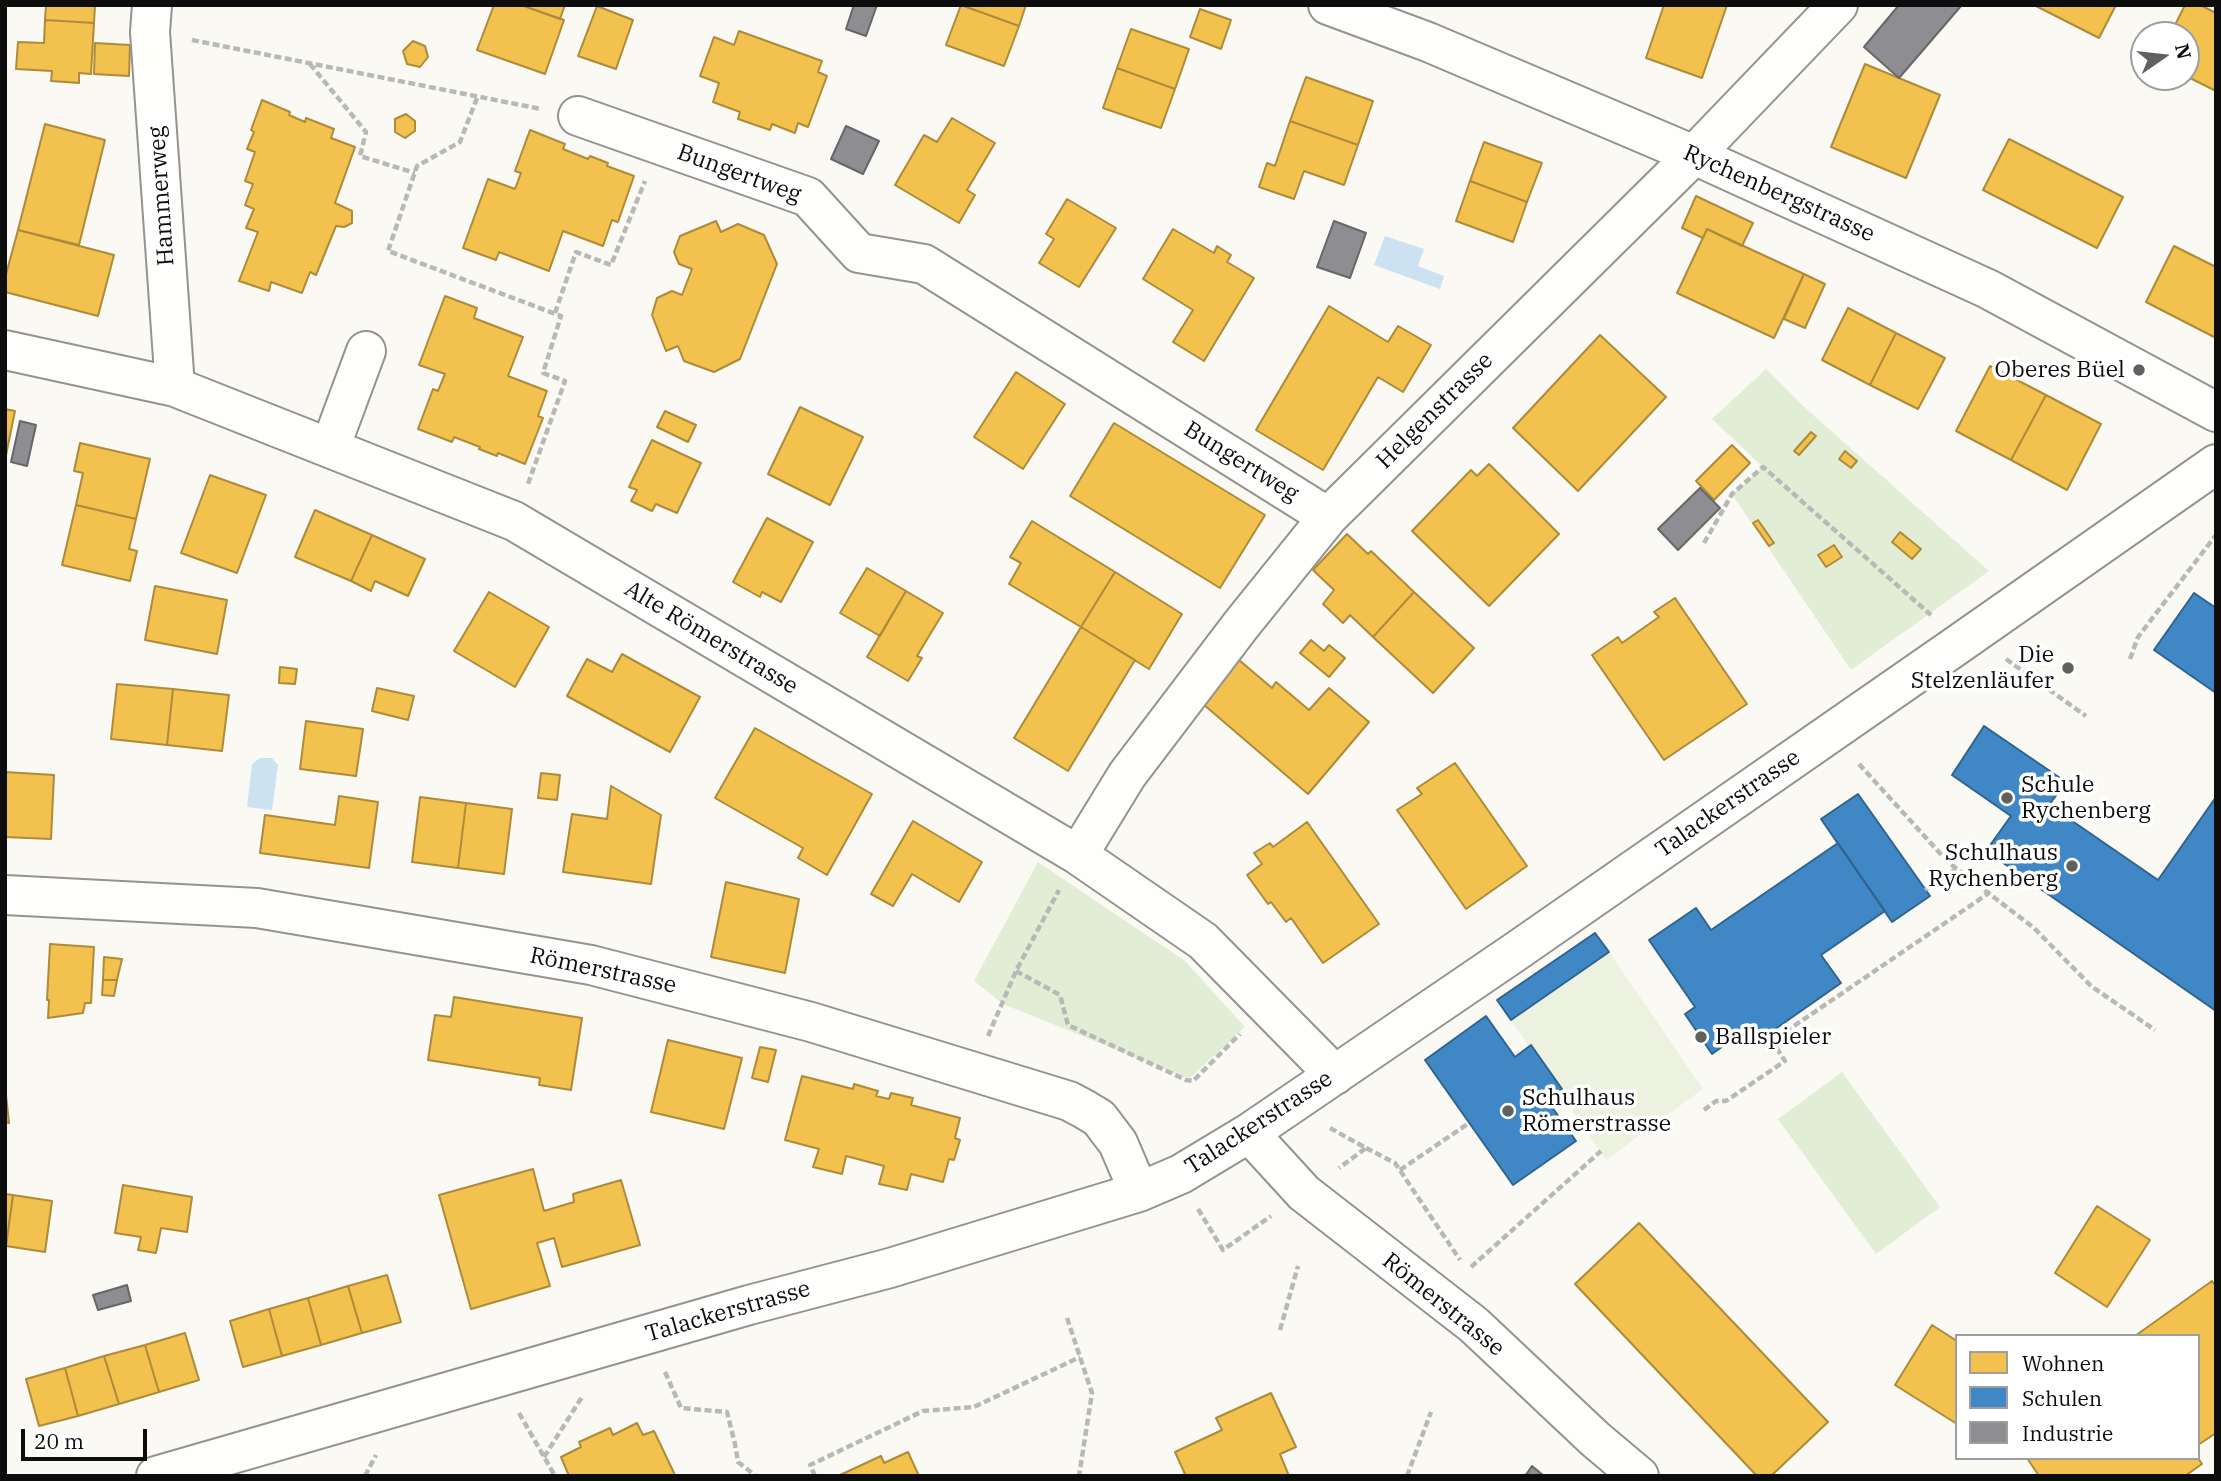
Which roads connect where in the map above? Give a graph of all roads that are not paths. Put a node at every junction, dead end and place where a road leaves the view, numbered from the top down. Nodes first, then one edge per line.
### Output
1 (1328, 5) edge
2 (1838, 5) edge
3 (151, 19) edge
4 (578, 116) road end
5 (1694, 155) junction
6 (5, 350) edge
7 (366, 351) dead end
8 (175, 387) junction
9 (2216, 412) edge
10 (330, 448) junction
11 (2216, 464) edge
12 (1328, 517) junction
13 (1077, 855) junction
14 (5, 895) edge
15 (1335, 1075) junction
16 (1249, 1133) junction
17 (1139, 1192) junction
18 (156, 1476) edge
19 (1639, 1476) edge

1 - 5 street, Rychenbergstrasse
2 - 5 street, Helgenstrasse
3 - 8 street, Hammerweg
4 - 12 street, Bungertweg
5 - 9 street, Rychenbergstrasse
5 - 12 street, Helgenstrasse
6 - 8 street, Alte Römerstrasse
7 - 10 street
8 - 10 street, Alte Römerstrasse
10 - 13 street, Alte Römerstrasse
11 - 15 street, Talackerstrasse
12 - 13 street, Helgenstrasse
13 - 15 street, Alte Römerstrasse
14 - 17 street, Römerstrasse
15 - 16 street, Talackerstrasse
16 - 17 street, Talackerstrasse
16 - 19 street, Römerstrasse
17 - 18 street, Talackerstrasse

